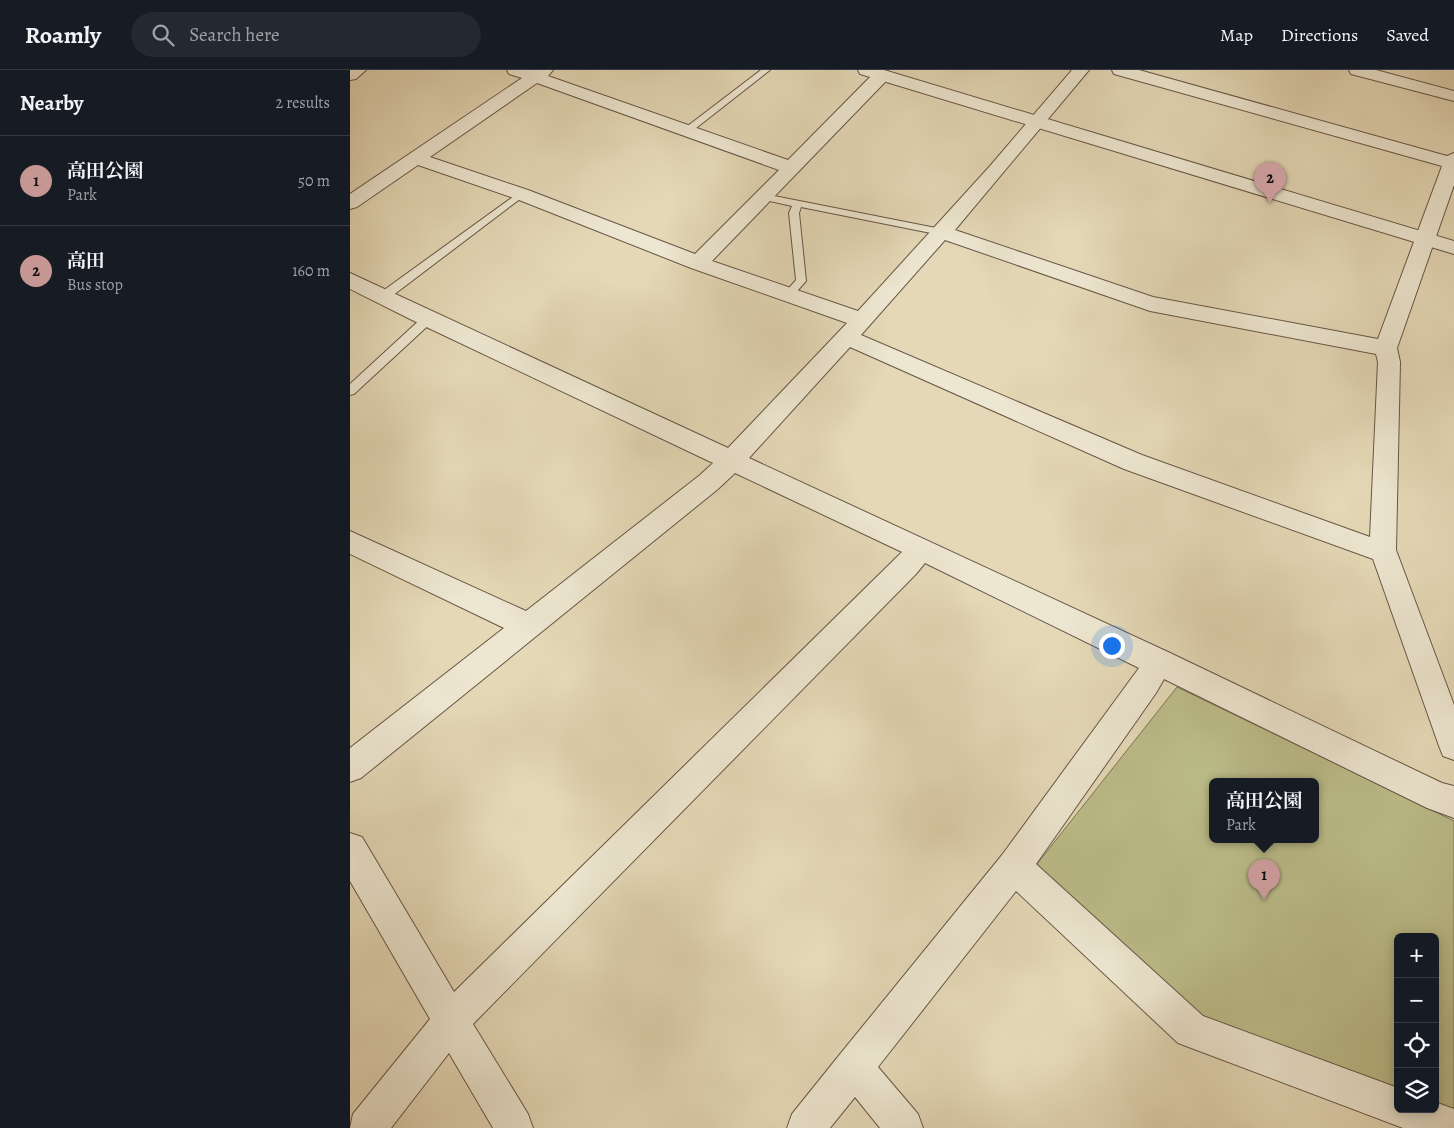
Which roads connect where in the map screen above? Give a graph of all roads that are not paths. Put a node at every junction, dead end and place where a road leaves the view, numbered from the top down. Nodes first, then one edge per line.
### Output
1 (358, 70) edge
2 (515, 70) edge
3 (766, 70) edge
4 (1081, 70) edge
5 (1120, 70) edge
6 (1357, 70) edge
7 (874, 72) edge
8 (540, 73) edge
9 (350, 75) edge
10 (1454, 96) edge
11 (1038, 122) junction
12 (688, 130) junction
13 (416, 158) junction
14 (1454, 161) edge
15 (792, 168) junction
16 (521, 194) junction
17 (764, 197) junction
18 (350, 203) edge
19 (798, 204) junction
20 (941, 232) junction
21 (1426, 240) junction
22 (1454, 248) edge
23 (698, 263) junction
24 (350, 280) edge
25 (788, 295) junction
26 (384, 296) junction
27 (428, 318) junction
28 (854, 329) junction
29 (1386, 348) junction
30 (350, 391) edge
31 (732, 460) junction
32 (350, 542) edge
33 (920, 548) junction
34 (1383, 550) junction
35 (527, 625) junction
36 (1158, 661) junction
37 (1454, 746) edge
38 (350, 767) edge
39 (1454, 802) edge
40 (350, 849) edge
41 (1014, 867) junction
42 (452, 1020) junction
43 (854, 1066) junction
44 (1394, 1106) edge
45 (1414, 1113) edge
46 (368, 1128) edge
47 (514, 1128) edge
48 (806, 1128) edge
49 (904, 1128) edge
50 (1453, 1128) edge

1 - 9 street
2 - 8 street
3 - 12 lane
4 - 11 street
5 - 14 street
6 - 10 street
7 - 11 street
7 - 15 street
8 - 12 street
8 - 13 street
11 - 20 street
11 - 21 street
12 - 15 street
13 - 16 street
13 - 18 street
14 - 21 street
15 - 17 street
16 - 23 street
16 - 26 lane
17 - 19 lane
17 - 23 street
19 - 20 lane
19 - 25 lane
20 - 28 street
20 - 29 street
21 - 22 street
21 - 29 street
23 - 25 street
24 - 26 street
25 - 28 street
26 - 27 street
27 - 30 lane
27 - 31 street
28 - 31 street
28 - 34 street
29 - 34 street
31 - 33 street
31 - 35 street
32 - 35 street
33 - 36 street
33 - 42 street
34 - 37 street
35 - 38 street
36 - 39 street
36 - 41 street
40 - 42 street
41 - 43 street
41 - 44 street
42 - 46 street
42 - 47 street
43 - 48 street
43 - 49 street
45 - 50 street

